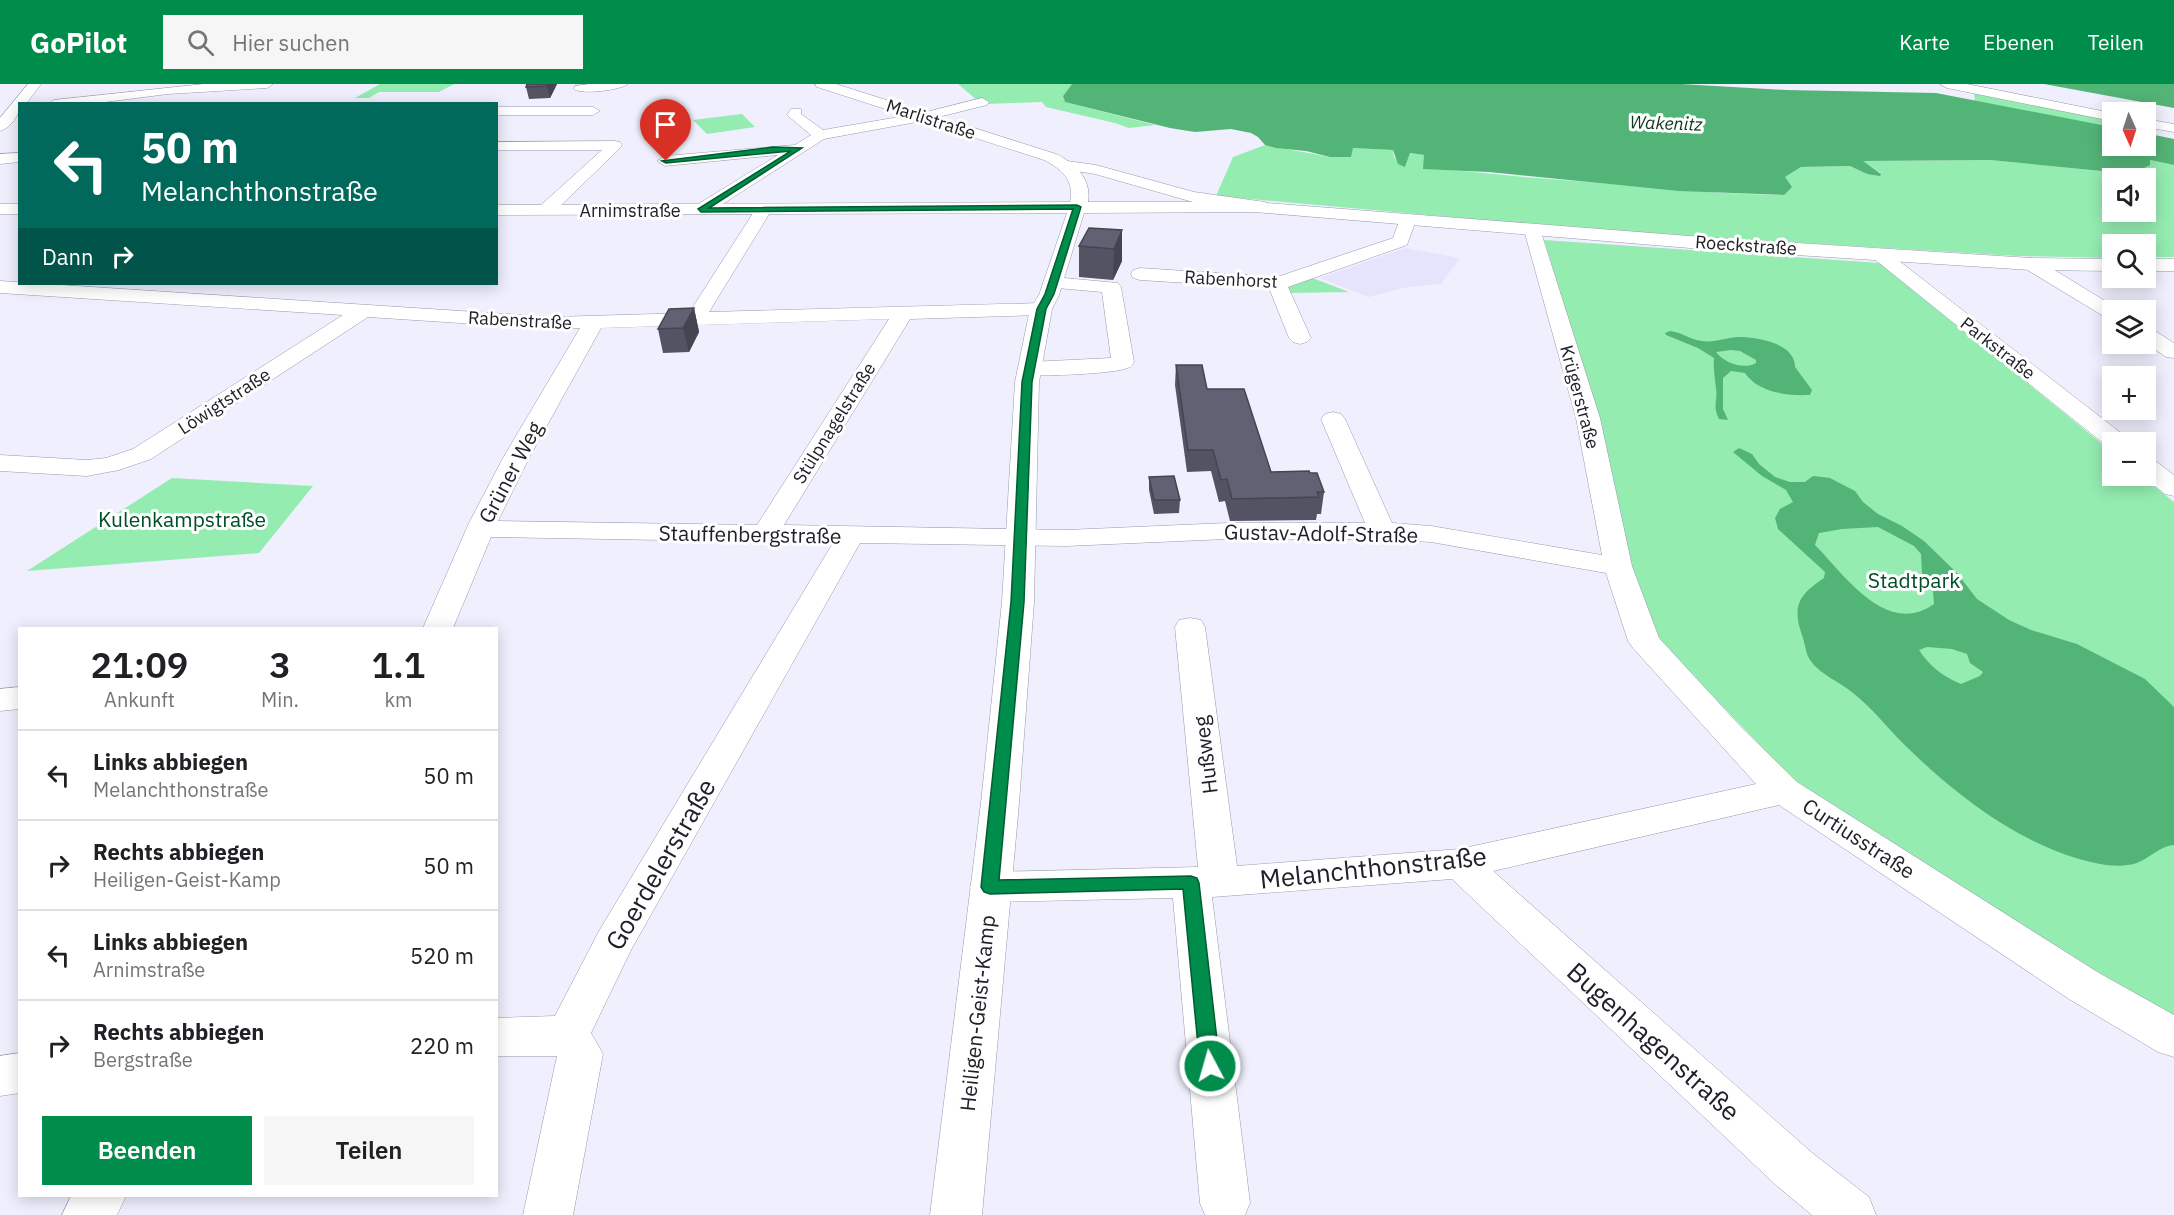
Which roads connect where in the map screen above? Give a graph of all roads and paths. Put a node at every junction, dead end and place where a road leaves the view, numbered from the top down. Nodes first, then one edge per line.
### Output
1 (35, 84) edge
2 (267, 84) edge
3 (622, 84) edge
4 (822, 84) edge
5 (1947, 84) edge
6 (232, 86) junction
7 (579, 86) edge
8 (969, 90) dead end
9 (22, 102) edge
10 (74, 102) edge
11 (212, 102) edge
12 (17, 108) edge
13 (498, 111) edge
14 (593, 111) junction
15 (795, 112) dead end
16 (2102, 115) edge
17 (922, 117) junction
18 (1, 124) edge
19 (2156, 125) edge
20 (2174, 128) edge
21 (608, 133) junction
22 (820, 135) junction
23 (498, 146) edge
24 (798, 148) junction
25 (18, 157) edge
26 (1045, 157) junction
27 (0, 159) edge
28 (666, 161) dead end
29 (1067, 166) junction
30 (1198, 204) junction
31 (0, 209) edge
32 (18, 209) edge
33 (498, 210) edge
34 (546, 210) junction
35 (701, 210) junction
36 (763, 210) junction
37 (1068, 210) junction
38 (1380, 218) junction
39 (1407, 220) junction
40 (1533, 230) junction
41 (1879, 254) junction
42 (2031, 264) junction
43 (2102, 265) edge
44 (2156, 265) edge
45 (2174, 265) edge
46 (1140, 274) dead end
47 (1277, 283) junction
48 (0, 287) edge
49 (1047, 296) junction
50 (2102, 307) edge
51 (364, 311) junction
52 (903, 313) junction
53 (695, 319) junction
54 (594, 322) junction
55 (1300, 338) dead end
56 (2156, 340) edge
57 (2174, 352) edge
58 (1030, 369) junction
59 (1333, 419) dead end
60 (2104, 432) edge
61 (0, 463) edge
62 (2156, 474) edge
63 (2174, 488) edge
64 (480, 529) junction
65 (1382, 531) junction
66 (765, 534) junction
67 (851, 535) junction
68 (1021, 538) junction
69 (1618, 566) junction
70 (438, 627) edge
71 (1190, 627) dead end
72 (18, 698) edge
73 (0, 700) edge
74 (1784, 791) junction
75 (1460, 864) junction
76 (1205, 882) junction
77 (990, 887) junction
78 (568, 1035) junction
79 (498, 1037) edge
80 (2174, 1038) edge
81 (18, 1073) edge
82 (0, 1076) edge
83 (100, 1197) edge
84 (1225, 1203) dead end
85 (87, 1215) edge
86 (548, 1215) edge
87 (956, 1215) edge
88 (1851, 1215) edge

1 - 9 street
2 - 6 street
3 - 7 street
4 - 17 main road, Marlistraße
5 - 16 main road
6 - 10 street
6 - 11 street
7 - 14 street
8 - 17 street
12 - 18 street
13 - 14 street
14 - 21 street
15 - 22 street
17 - 22 street
17 - 26 main road, Marlistraße
19 - 20 main road
21 - 23 street
21 - 34 street
22 - 24 street
24 - 28 street
24 - 35 street
25 - 27 street
26 - 29 main road
26 - 37 main road, Heiligen-Geist-Kamp
29 - 30 street
29 - 37 main road, Heiligen-Geist-Kamp
30 - 37 main road, Arnimstraße
30 - 38 main road, Roeckstraße
30 - 38 main road, Roeckstraße
31 - 32 main road
33 - 34 main road, Arnimstraße
34 - 35 main road, Arnimstraße
35 - 36 main road, Arnimstraße
36 - 37 main road, Arnimstraße
36 - 53 street
37 - 49 main road, Heiligen-Geist-Kamp
37 - 49 main road, Heiligen-Geist-Kamp
38 - 39 main road, Roeckstraße
39 - 40 main road, Roeckstraße
39 - 47 street, Rabenhorst
40 - 41 main road, Roeckstraße
40 - 69 street, Krügerstraße
41 - 42 main road, Roeckstraße
41 - 60 street, Parkstraße
42 - 43 main road, Roeckstraße
42 - 50 street
44 - 45 main road
46 - 47 street, Rabenhorst
47 - 55 street
48 - 51 street, Rabenstraße
49 - 52 street, Rabenstraße
49 - 58 main road, Heiligen-Geist-Kamp
49 - 58 street, Rabenstraße
51 - 54 street, Rabenstraße
51 - 61 street, Löwigtstraße
52 - 53 street, Rabenstraße
52 - 66 street, Stülpnagelstraße
53 - 54 street, Rabenstraße
54 - 64 street, Grüner Weg
56 - 57 street
58 - 68 main road, Heiligen-Geist-Kamp
59 - 65 street
62 - 63 street
64 - 66 street, Stauffenbergstraße
64 - 70 street, Grüner Weg
65 - 68 street, Gustav-Adolf-Straße
65 - 69 street, Gustav-Adolf-Straße
66 - 67 street, Stauffenbergstraße
67 - 68 street, Stauffenbergstraße
67 - 78 street, Goerdelerstraße
68 - 77 main road, Heiligen-Geist-Kamp
69 - 74 street, Curtiusstraße
71 - 76 street, Hußweg
72 - 73 street
74 - 75 street, Melanchthonstraße
74 - 80 street, Curtiusstraße
75 - 76 street, Melanchthonstraße
75 - 88 street, Bugenhagenstraße
76 - 77 street, Melanchthonstraße
76 - 84 street, Hußweg
77 - 87 main road, Heiligen-Geist-Kamp
78 - 79 street
78 - 86 street
81 - 82 street
83 - 85 street

